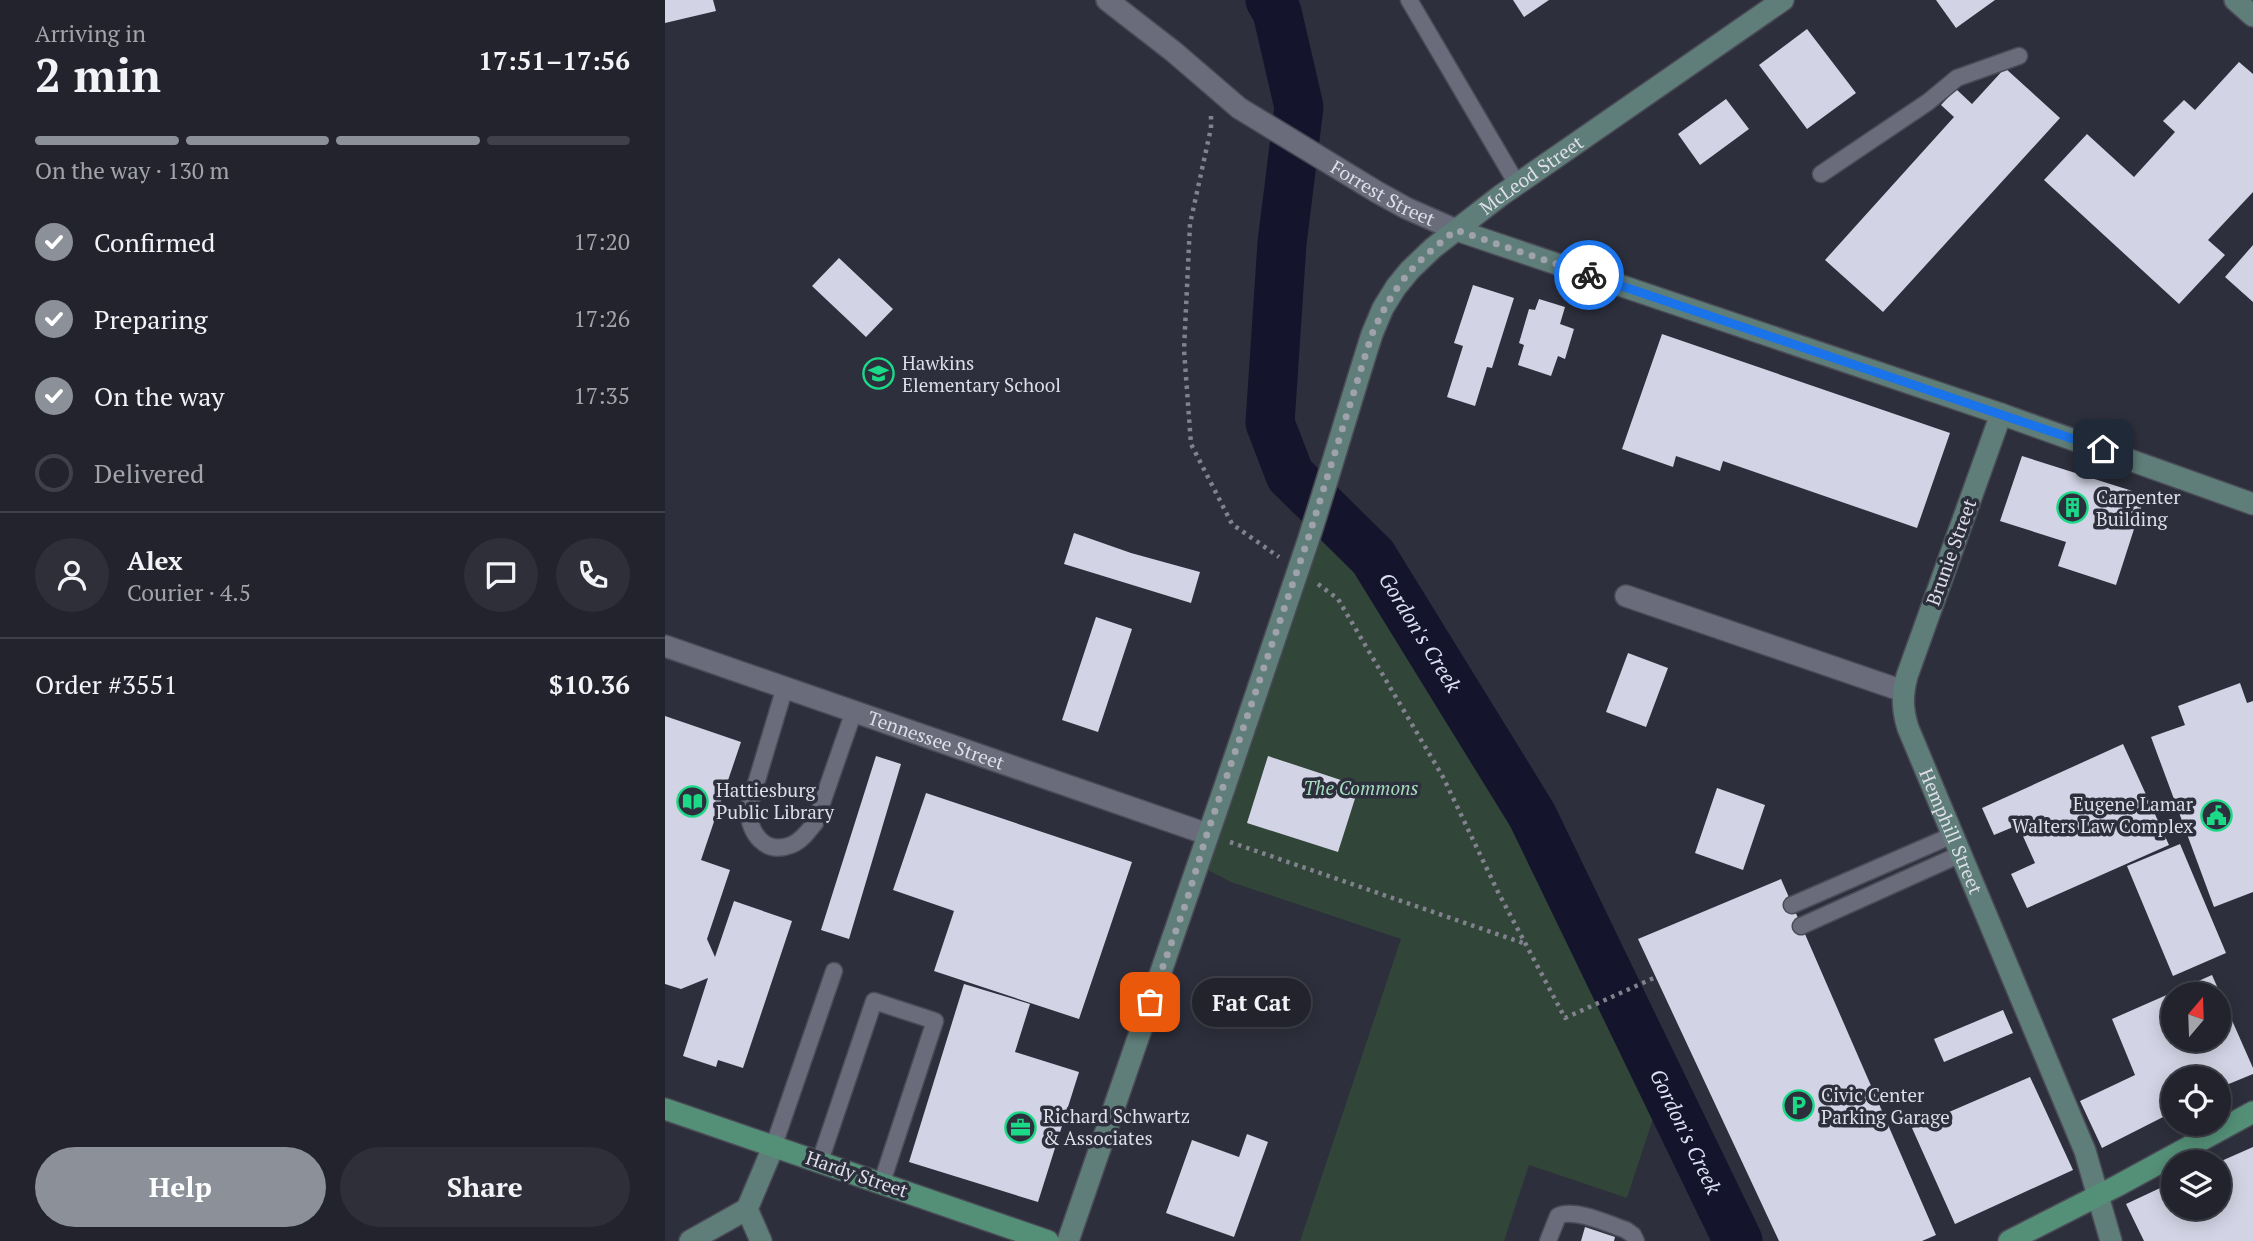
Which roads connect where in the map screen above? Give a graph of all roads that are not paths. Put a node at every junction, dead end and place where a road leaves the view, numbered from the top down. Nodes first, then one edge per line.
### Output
1 (1107, 0) edge
2 (1409, 0) edge
3 (1783, 0) edge
4 (2235, 0) edge
5 (2253, 16) edge
6 (2019, 56) dead end
7 (1821, 174) dead end
8 (1517, 184) junction
9 (1456, 230) junction
10 (2001, 414) junction
11 (2253, 504) edge
12 (1626, 596) dead end
13 (665, 646) edge
14 (785, 687) junction
15 (1903, 691) junction
16 (854, 712) junction
17 (1207, 834) junction
18 (1957, 845) junction
19 (1792, 905) dead end
20 (1801, 926) dead end
21 (834, 971) dead end
22 (665, 1109) edge
23 (2253, 1112) edge
24 (774, 1145) junction
25 (820, 1161) junction
26 (881, 1182) junction
27 (2097, 1196) junction
28 (747, 1209) junction
29 (690, 1241) edge
30 (761, 1241) edge
31 (1048, 1241) edge
32 (1067, 1241) edge
33 (1548, 1241) edge
34 (1636, 1241) edge
35 (2009, 1241) edge
36 (2111, 1241) edge

1 - 9 street, Forrest Street
2 - 8 lane
3 - 8 street, McLeod Street
4 - 5 street
6 - 7 lane
8 - 9 street, McLeod Street
9 - 10 street, Forrest Street
9 - 17 street, McLeod Street
10 - 11 street, Forrest Street
10 - 15 street, Brunie Street
12 - 15 street
13 - 14 street, Tennessee Street
14 - 16 street, Tennessee Street
14 - 16 lane
15 - 18 street, Hemphill Street
16 - 17 street, Tennessee Street
17 - 32 street, McLeod Street
18 - 19 lane
18 - 20 lane
18 - 27 street, Hemphill Street
21 - 24 lane
22 - 24 main road, Hardy Street
23 - 27 main road
24 - 25 main road, Hardy Street
24 - 28 street
25 - 26 main road, Hardy Street
25 - 26 lane
26 - 31 main road, Hardy Street
27 - 35 main road
27 - 36 street, Hemphill Street
28 - 29 street
28 - 30 street
33 - 34 lane

